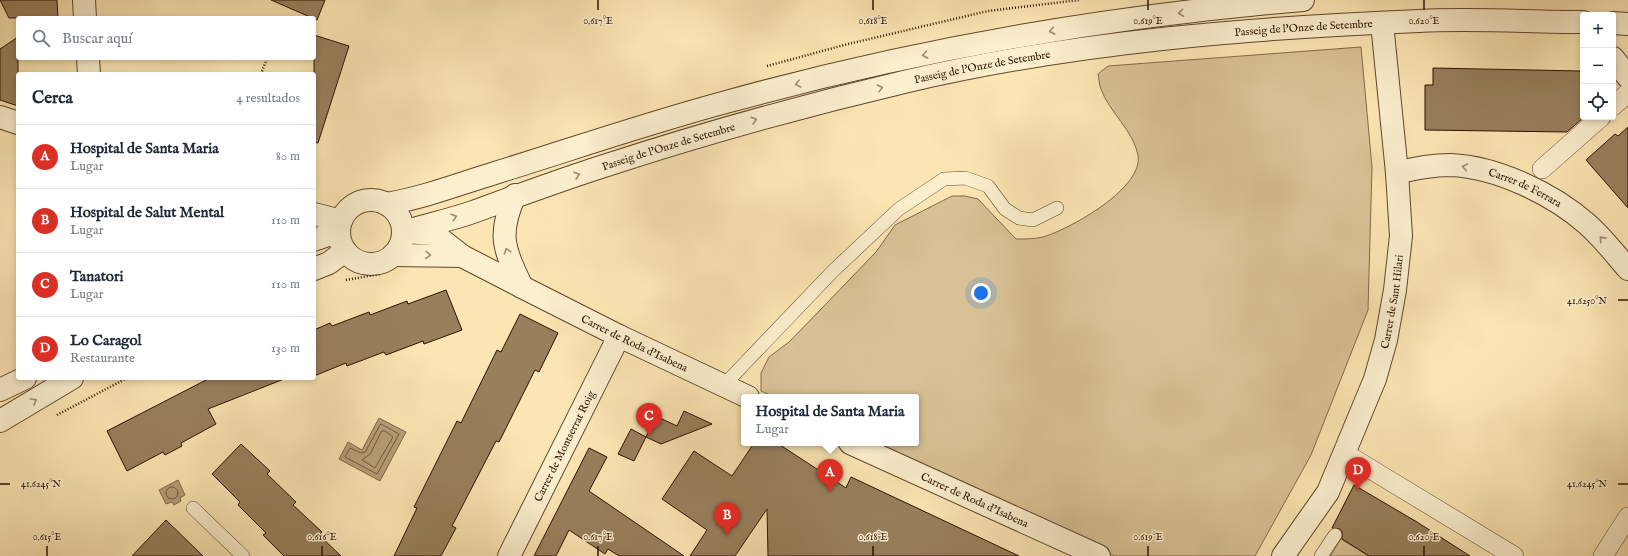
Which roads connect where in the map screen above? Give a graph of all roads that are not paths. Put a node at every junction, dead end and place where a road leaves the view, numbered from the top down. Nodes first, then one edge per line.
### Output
1 (84, 0) edge
2 (1304, 0) edge
3 (85, 16) edge
4 (1580, 22) edge
5 (1382, 23) junction
6 (1616, 23) edge
7 (1628, 24) edge
8 (88, 60) edge
9 (1616, 62) edge
10 (89, 72) edge
11 (1628, 77) edge
12 (1628, 93) edge
13 (1616, 103) edge
14 (0, 117) edge
15 (1598, 120) edge
16 (16, 122) edge
17 (1542, 169) dead end
18 (1397, 173) junction
19 (515, 195) junction
20 (386, 204) junction
21 (1057, 208) dead end
22 (316, 216) edge
23 (403, 232) junction
24 (342, 235) junction
25 (316, 240) edge
26 (462, 256) junction
27 (389, 264) junction
28 (316, 268) edge
29 (1628, 269) edge
30 (522, 287) junction
31 (619, 336) junction
32 (21, 380) edge
33 (69, 380) edge
34 (723, 386) junction
35 (0, 390) edge
36 (741, 394) edge
37 (0, 421) edge
38 (857, 446) edge
39 (1344, 453) junction
40 (193, 508) dead end
41 (1628, 517) edge
42 (1335, 535) dead end
43 (243, 556) edge
44 (509, 556) edge
45 (1099, 556) edge
46 (1283, 556) edge
47 (1322, 556) edge
48 (1514, 556) edge
49 (1603, 556) edge

1 - 3 street
2 -> 20 street, Passeig de l'Onze de Setembre
4 - 5 street, Passeig de l'Onze de Setembre
5 - 18 street, Carrer de Sant Hilari
19 -> 5 street, Passeig de l'Onze de Setembre
6 - 7 street
8 - 10 street
9 - 11 street
12 - 13 street
14 - 16 street
15 - 17 street
29 -> 18 street, Carrer de Ferrara
18 - 39 street, Carrer de Sant Hilari
23 -> 19 street, Passeig de l'Onze de Setembre
30 -> 19 street
20 - 23 street
20 - 24 street
21 - 34 lane
22 - 24 street
23 - 26 street, Carrer de Roda d'Isabena
23 - 27 street
24 - 25 street
24 - 27 street
24 - 28 street
27 -> 26 street, Carrer de Roda d'Isabena
26 - 30 street, Carrer de Roda d'Isabena
30 - 31 street, Carrer de Roda d'Isabena
31 - 34 street, Carrer de Roda d'Isabena
31 - 44 street, Carrer de Montserrat Roig
32 - 35 street
37 -> 33 street
34 - 36 street, Carrer de Roda d'Isabena
38 - 45 street, Carrer de Roda d'Isabena
39 - 46 street, Carrer de Sant Hilari
39 - 48 street
40 - 43 lane
41 - 49 street
42 - 47 lane

